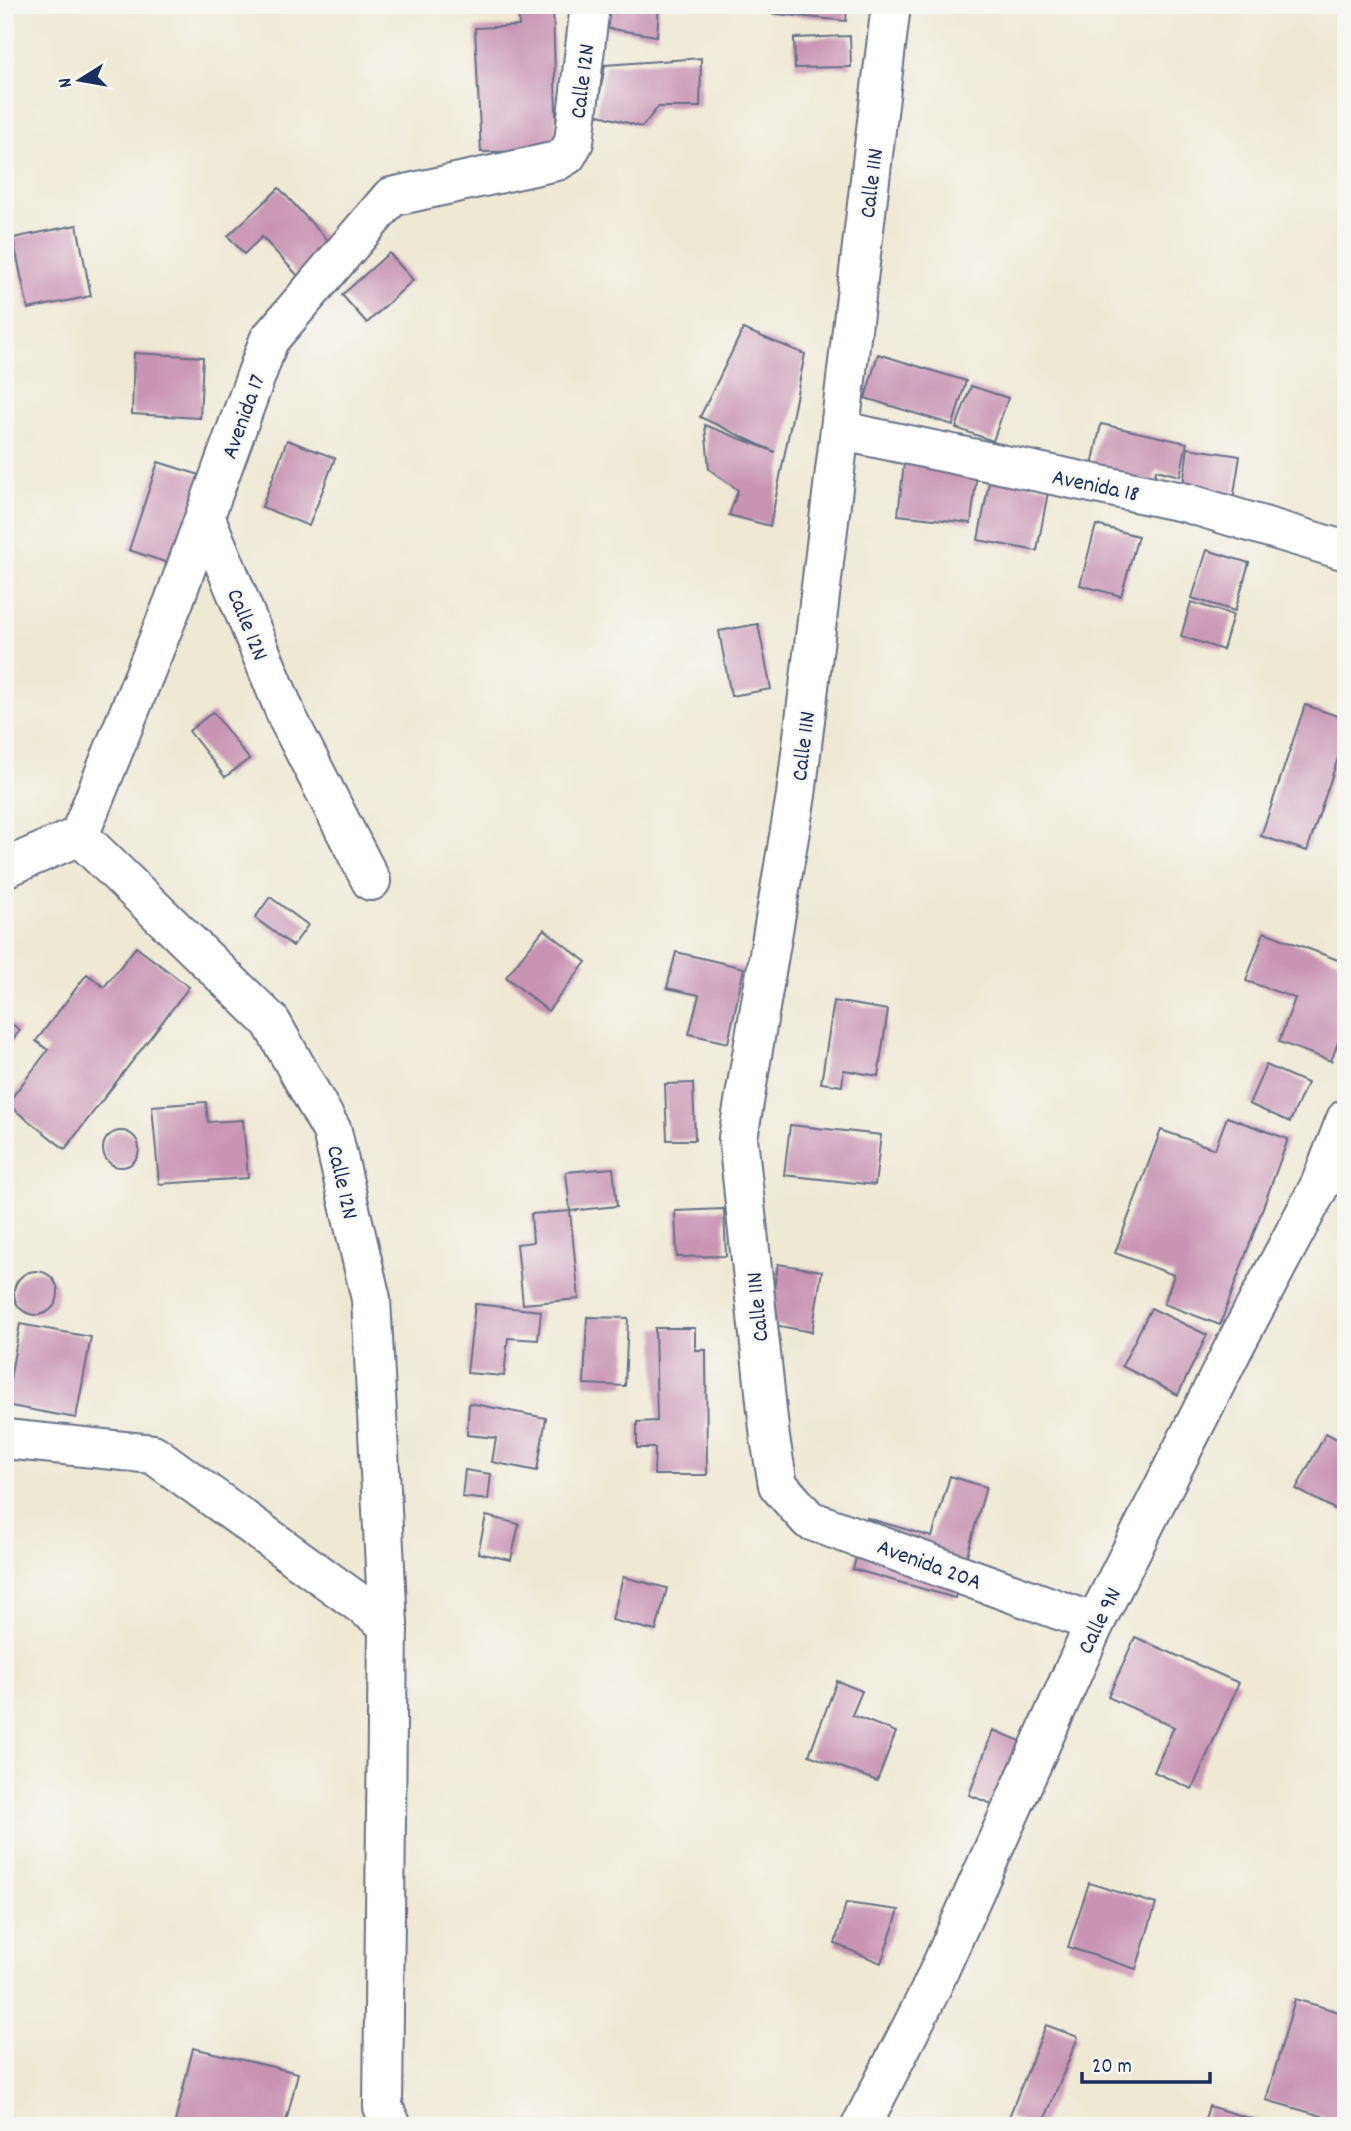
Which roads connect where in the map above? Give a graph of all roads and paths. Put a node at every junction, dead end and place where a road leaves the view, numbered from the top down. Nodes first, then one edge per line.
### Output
1 (590, 5) edge
2 (891, 5) edge
3 (567, 155) joint
4 (842, 431) junction
5 (205, 516) junction
6 (1346, 551) edge
7 (79, 836) junction
8 (5, 868) edge
9 (371, 881) dead end
10 (1346, 1119) edge
11 (1333, 1188) edge
12 (5, 1438) edge
13 (778, 1485) joint
14 (1095, 1623) junction
15 (388, 1624) junction
16 (392, 2126) edge
17 (861, 2126) edge

1 - 3 street, Calle 12N
2 - 4 street, Calle 11N
3 - 5 street, Avenida 17
4 - 6 street, Avenida 18
4 - 13 street, Calle 11N
5 - 7 street, Avenida 17
5 - 9 street, Calle 12N
7 - 8 street
7 - 15 street, Calle 12N
10 - 11 street, Calle 9N
11 - 14 street, Calle 9N
12 - 15 street
13 - 14 street, Avenida 20A
14 - 17 street, Calle 9N
15 - 16 street, Calle 12N

